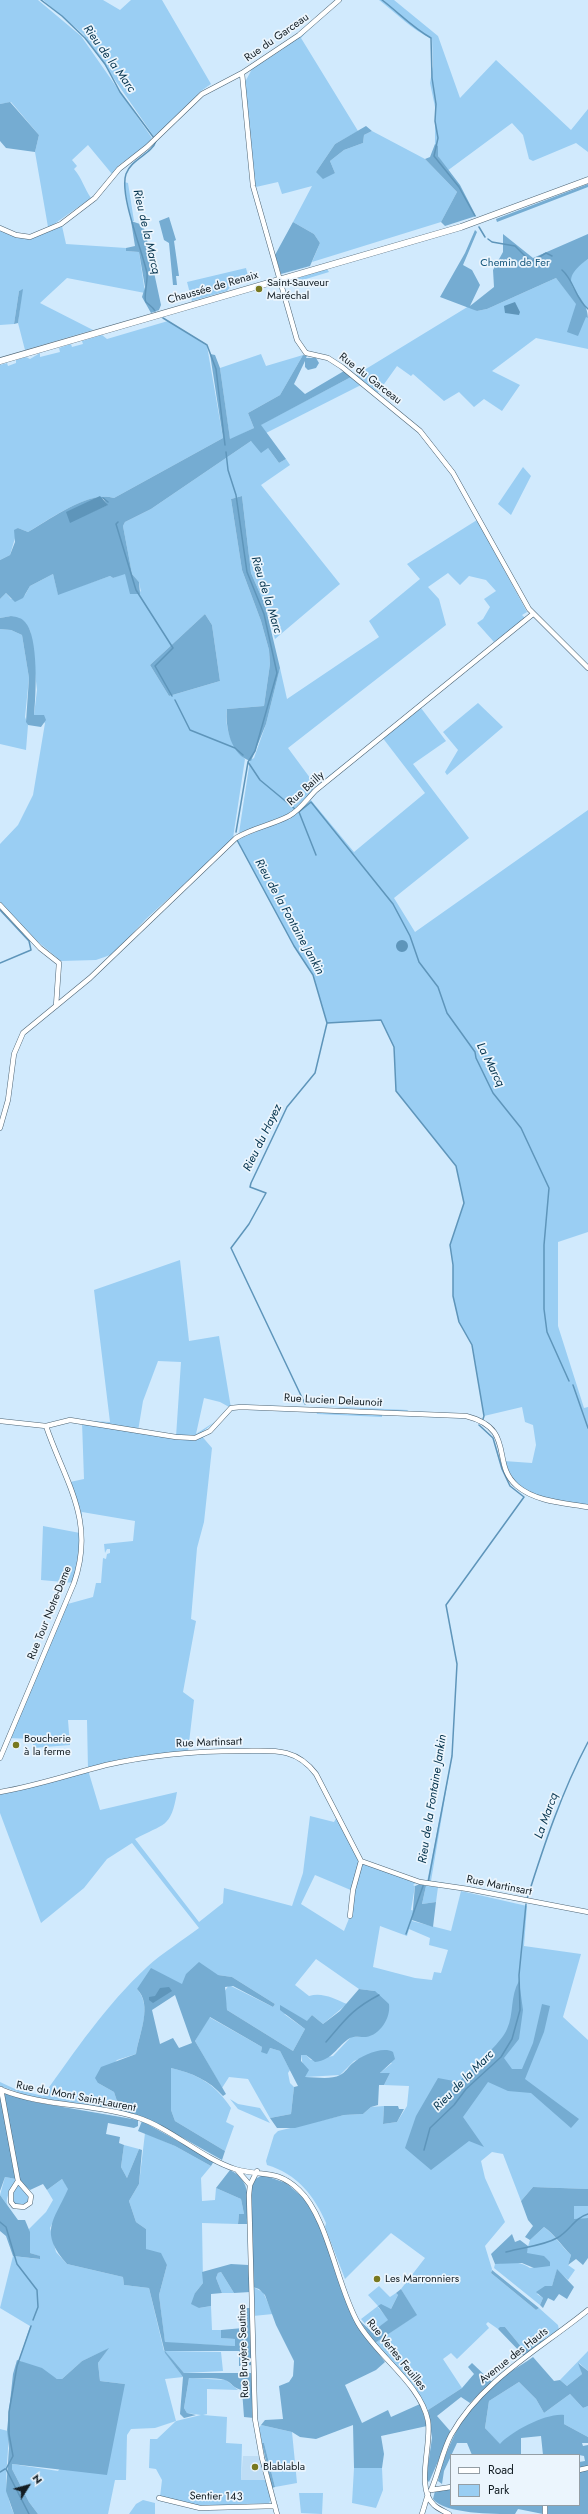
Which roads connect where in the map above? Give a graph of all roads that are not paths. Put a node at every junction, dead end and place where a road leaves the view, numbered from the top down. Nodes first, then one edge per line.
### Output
1 (339, 0) edge
2 (242, 73) junction
3 (588, 180) edge
4 (0, 228) edge
5 (279, 280) junction
6 (0, 361) edge
7 (533, 614) junction
8 (588, 668) edge
9 (0, 905) edge
10 (56, 1006) junction
11 (0, 1128) edge
12 (0, 1421) edge
13 (46, 1426) junction
14 (588, 1506) edge
15 (0, 1758) edge
16 (0, 1792) edge
17 (361, 1861) junction
18 (588, 1912) edge
19 (350, 1916) dead end
20 (0, 2089) edge
21 (235, 2169) junction
22 (257, 2171) junction
23 (18, 2181) junction
24 (250, 2185) junction
25 (588, 2310) edge
26 (450, 2487) edge
27 (430, 2491) junction
28 (159, 2498) dead end
29 (275, 2506) junction
30 (277, 2514) edge
31 (422, 2514) edge
32 (449, 2514) edge

1 - 2 street, Rue du Garceau
2 - 4 street, Rue du Garceau
2 - 5 street, Rue du Garceau
3 - 5 main road, Chaussée de Renaix
5 - 6 main road, Chaussée de Renaix
5 - 7 street, Rue du Garceau
7 - 8 street, Rue du Garceau
7 - 10 street, Rue Bailly
9 - 10 street
10 - 11 street, Rue Bailly
12 - 13 street
13 - 14 street, Rue Lucien Delaunoit
13 - 15 street, Rue Tour Notre-Dame
16 - 17 street, Rue Martinsart
17 - 18 street, Rue Martinsart
17 - 19 street
20 - 21 street, Rue du Mont Saint-Laurent
20 - 23 street
21 - 22 street, Rue du Mont Saint-Laurent
21 - 24 street
22 - 24 street, Rue Bruyère Seutine
22 - 27 street, Rue Vertes Feuilles
23 - 23 street
24 - 29 street, Rue Bruyère Seutine
25 - 27 street, Avenue des Hauts
26 - 27 street
27 - 31 street, Avenue des Hauts
27 - 32 street
28 - 29 street, Sentier 143
29 - 30 street, Rue Bruyère Seutine

